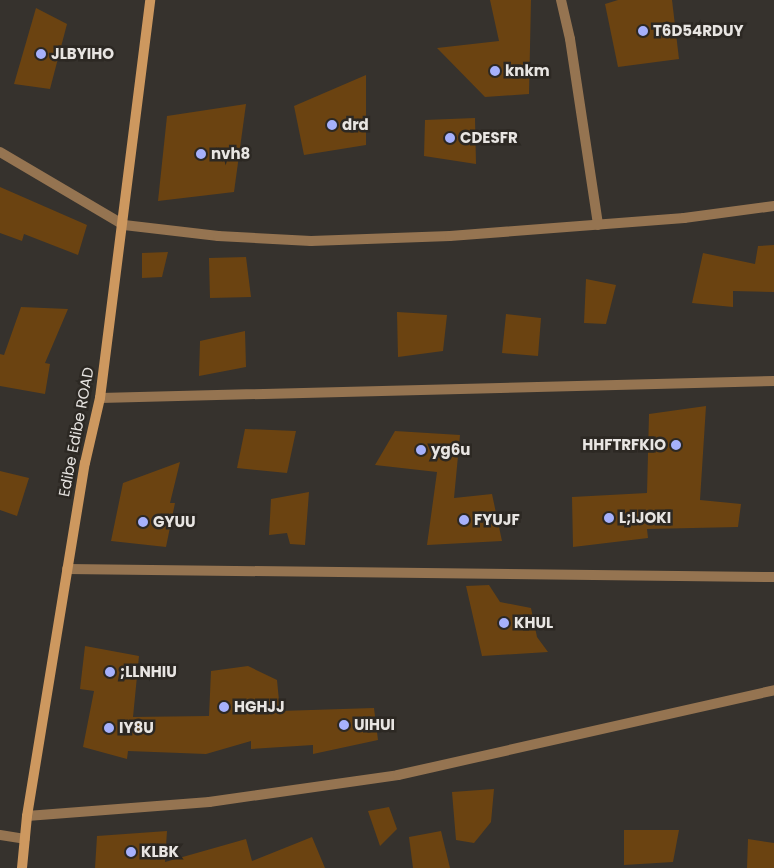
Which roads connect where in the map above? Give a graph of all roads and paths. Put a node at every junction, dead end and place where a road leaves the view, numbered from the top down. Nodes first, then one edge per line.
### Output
1 (150, 0) edge
2 (561, 0) edge
3 (0, 152) edge
4 (774, 206) edge
5 (124, 225) junction
6 (598, 225) junction
7 (774, 381) edge
8 (100, 398) junction
9 (67, 569) junction
10 (774, 577) edge
11 (774, 690) edge
12 (27, 816) junction
13 (0, 835) edge
14 (25, 839) junction
15 (22, 868) edge

1 - 5 main road, Edibe Edibe ROAD
2 - 6 street
3 - 5 street
4 - 6 street
5 - 6 street
5 - 8 main road, Edibe Edibe ROAD
7 - 8 street
8 - 9 main road, Edibe Edibe ROAD
9 - 10 street
9 - 12 main road, Edibe Edibe ROAD
11 - 12 street
12 - 14 main road, Edibe Edibe ROAD
13 - 14 street
14 - 15 main road, Edibe Edibe ROAD

